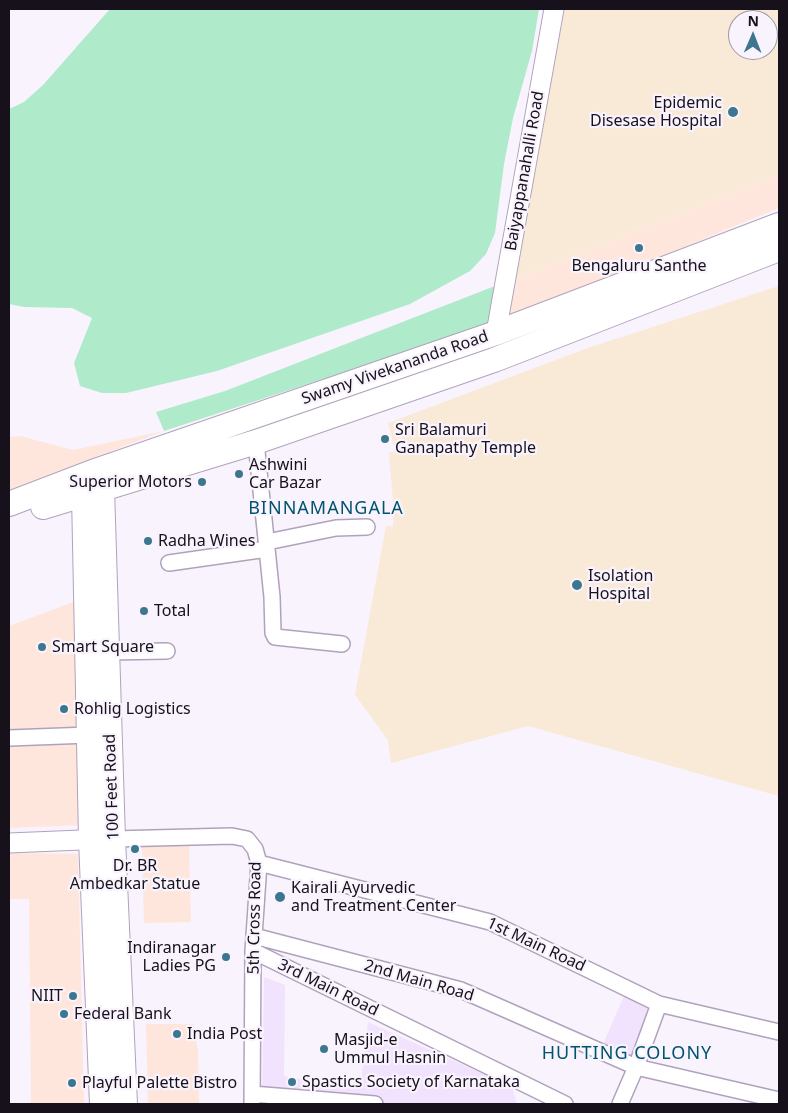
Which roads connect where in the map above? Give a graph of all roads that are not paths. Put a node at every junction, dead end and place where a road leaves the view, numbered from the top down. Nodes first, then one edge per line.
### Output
1 (554, 9) edge
2 (779, 225) edge
3 (779, 249) edge
4 (496, 333) junction
5 (256, 442) junction
6 (91, 482) junction
7 (9, 504) edge
8 (9, 519) edge
9 (367, 526) dead end
10 (267, 546) junction
11 (169, 563) dead end
12 (342, 644) dead end
13 (108, 652) junction
14 (166, 652) dead end
15 (89, 735) junction
16 (9, 738) edge
17 (102, 839) junction
18 (9, 843) edge
19 (259, 863) junction
20 (254, 944) junction
21 (659, 1004) junction
22 (779, 1032) edge
23 (636, 1067) junction
24 (252, 1099) edge
25 (779, 1100) edge
26 (557, 1103) edge
27 (102, 1104) edge
28 (125, 1104) edge
29 (375, 1104) edge
30 (620, 1104) edge

1 - 4 street, Baiyappanahalli Road
2 - 4 main road, Swamy Vivekananda Road
3 - 5 main road, Swamy Vivekananda Road
4 - 6 main road, Swamy Vivekananda Road
5 - 6 main road, Swamy Vivekananda Road
5 - 10 street
6 - 7 main road, Swamy Vivekananda Road
6 - 8 main road, Swamy Vivekananda Road
6 - 13 main road, 100 Feet Road
6 - 15 main road, 100 Feet Road
9 - 10 street
10 - 11 street
10 - 12 street
13 - 14 street
13 - 17 main road, 100 Feet Road
15 - 16 street
15 - 17 main road, 100 Feet Road
17 - 18 street
17 - 19 street, 5th Cross Road
17 - 27 main road, 100 Feet Road
17 - 28 main road, 100 Feet Road
19 - 20 street, 5th Cross Road
19 - 21 street, 1st Main Road
20 - 23 street, 2nd Main Road
20 - 24 street, 5th Cross Road
20 - 26 street, 3rd Main Road
21 - 22 street, 1st Main Road
21 - 23 street
23 - 25 street, 2nd Main Road
23 - 30 street
24 - 29 street

